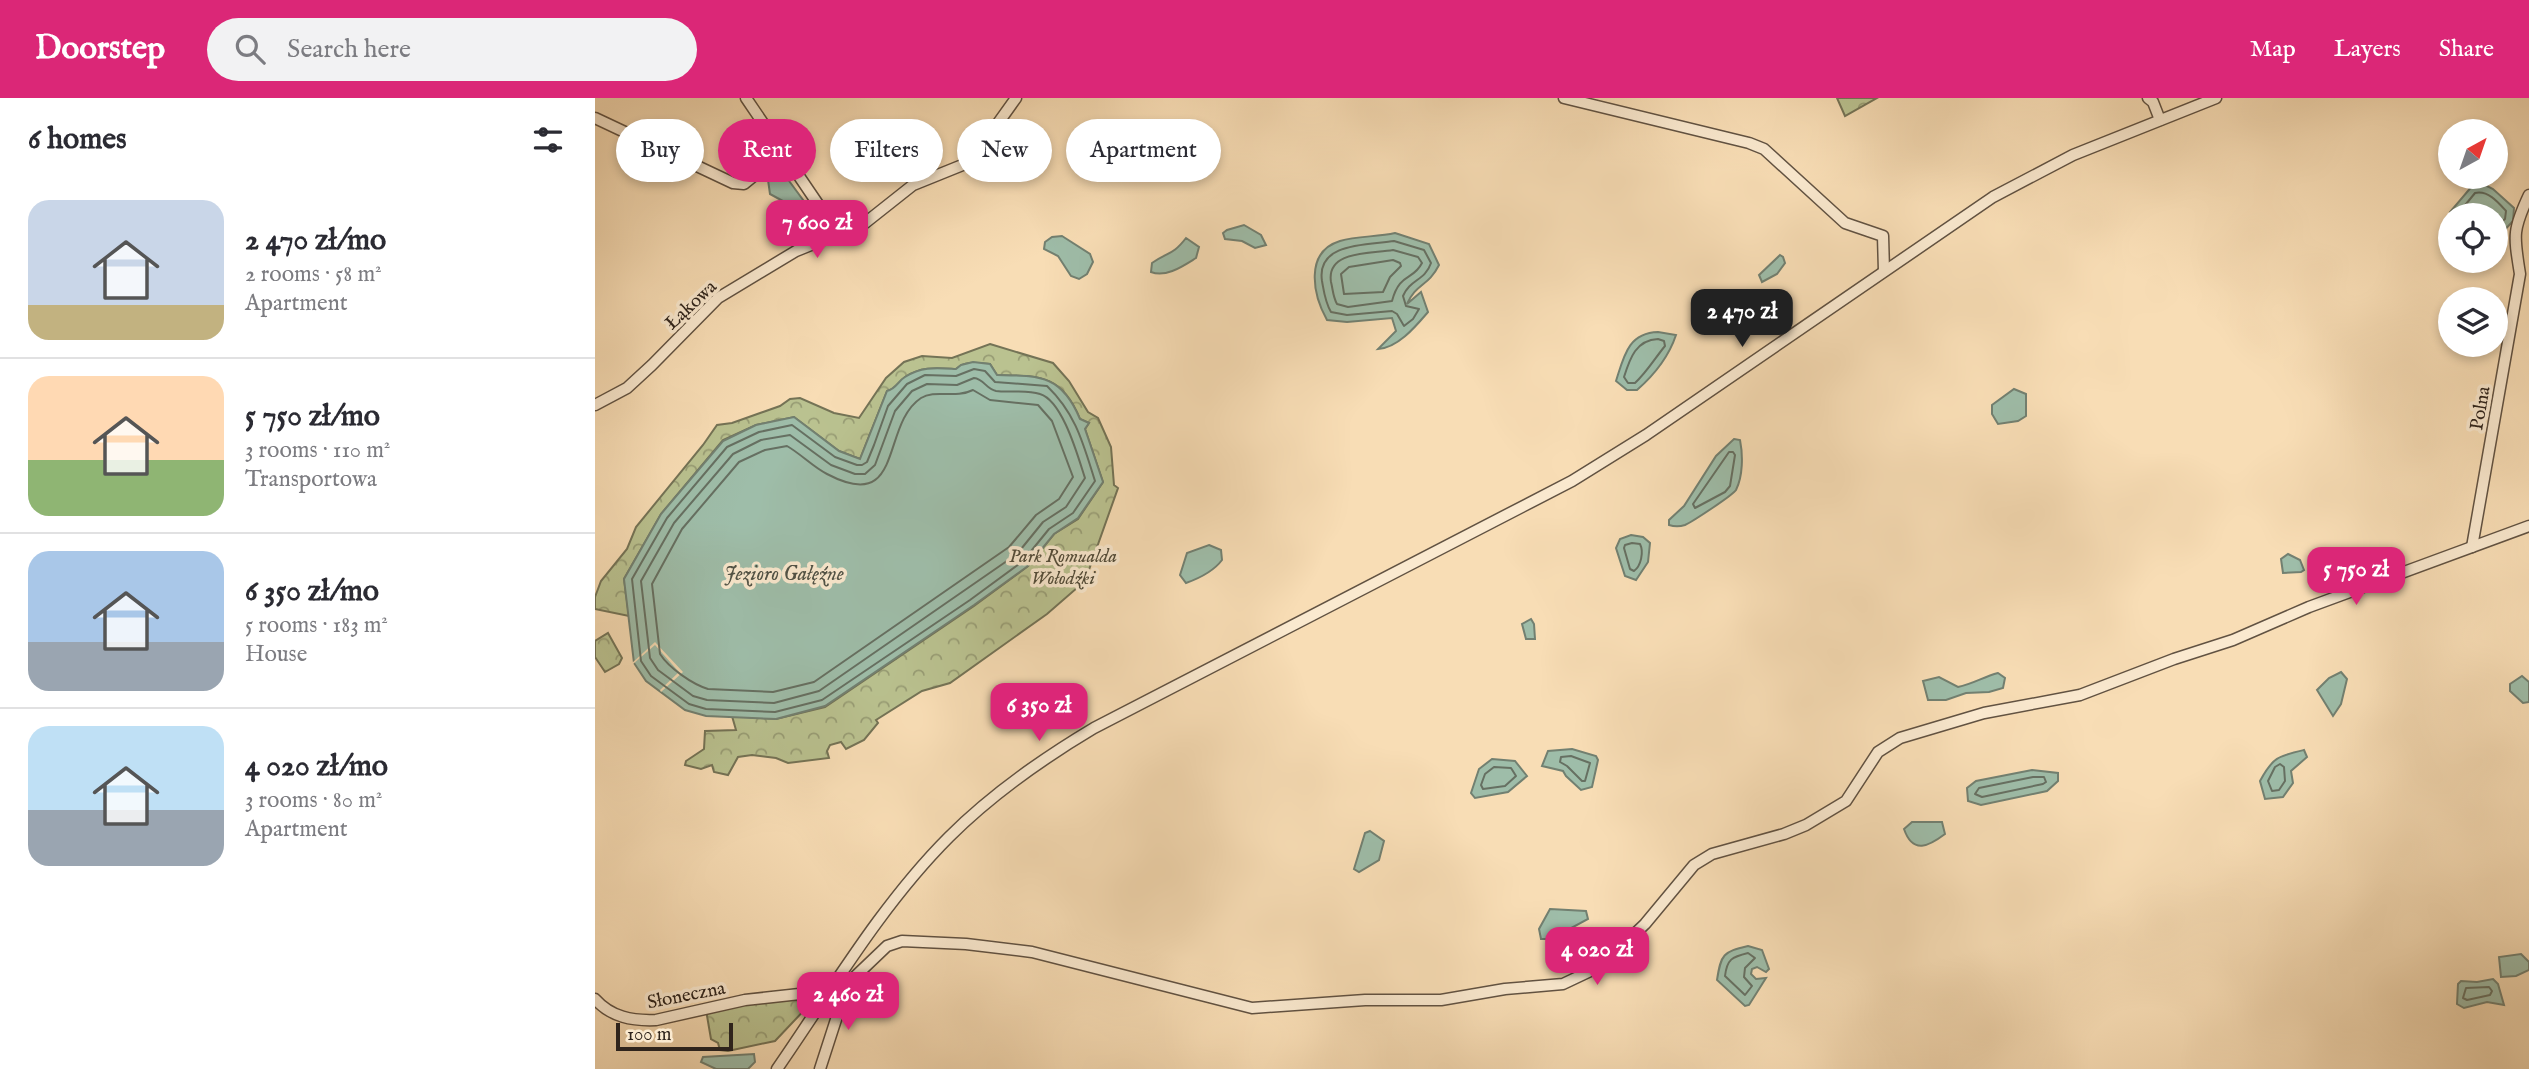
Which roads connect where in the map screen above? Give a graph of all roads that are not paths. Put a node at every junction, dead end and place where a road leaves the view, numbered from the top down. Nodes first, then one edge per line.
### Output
1 (746, 98) edge
2 (1016, 98) edge
3 (1564, 98) edge
4 (2148, 98) edge
5 (2216, 98) edge
6 (595, 118) edge
7 (760, 119) edge
8 (2160, 120) junction
9 (718, 176) edge
10 (802, 182) edge
11 (2529, 195) edge
12 (839, 235) junction
13 (1884, 271) junction
14 (595, 405) edge
15 (2529, 526) edge
16 (2472, 547) junction
17 (837, 990) junction
18 (595, 999) edge
19 (777, 1069) edge
20 (820, 1069) edge

1 - 7 street
2 - 12 street, Łąkowa
3 - 13 street
4 - 8 street
5 - 8 street
6 - 9 street
8 - 13 street
10 - 12 street
11 - 16 street, Polna
12 - 14 street, Łąkowa
13 - 17 street
15 - 16 street
16 - 17 street
17 - 18 street, Słoneczna
17 - 19 street
17 - 20 street

